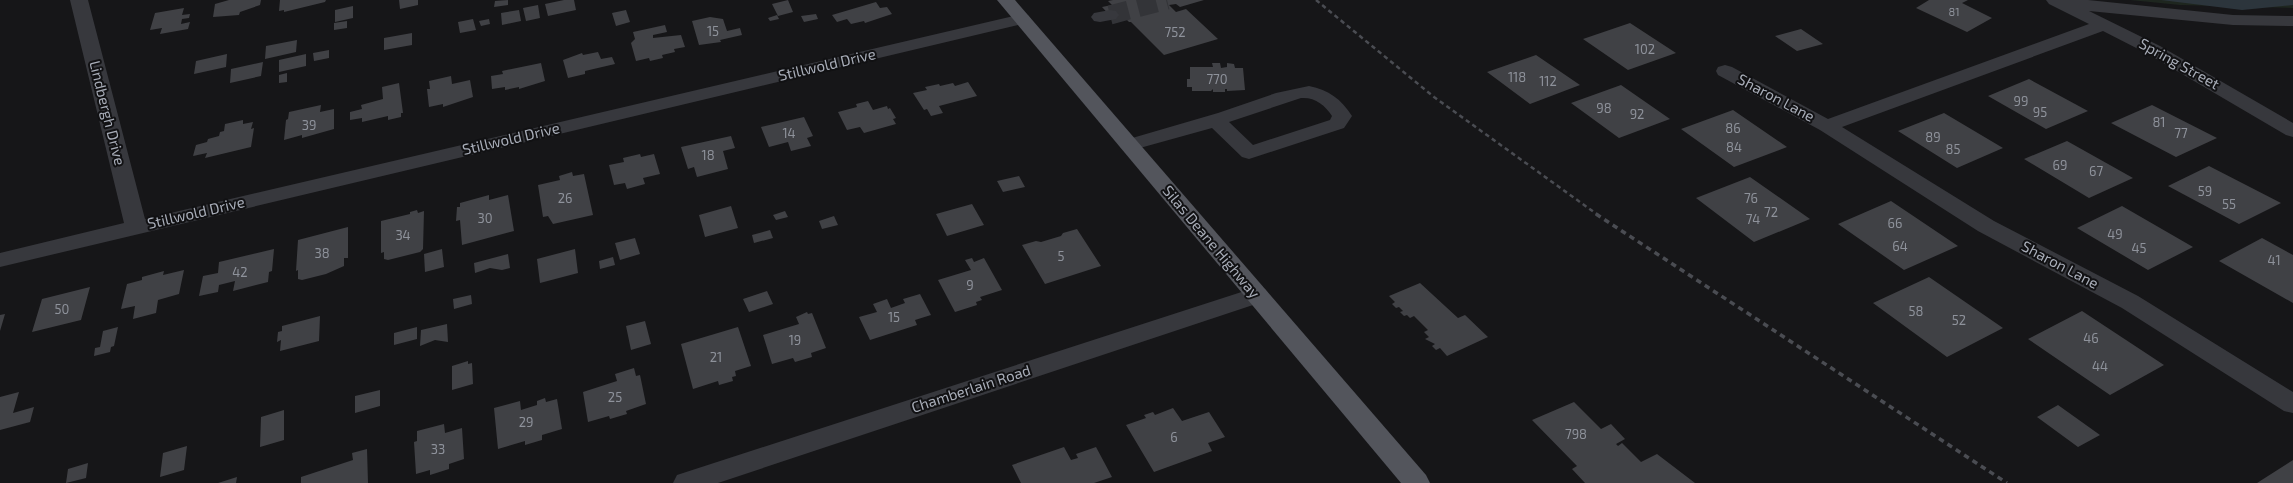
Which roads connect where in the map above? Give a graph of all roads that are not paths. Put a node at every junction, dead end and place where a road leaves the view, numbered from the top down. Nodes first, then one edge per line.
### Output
1 (79, 0) edge
2 (1006, 0) edge
3 (2058, 1) edge
4 (1022, 20) junction
5 (2293, 21) edge
6 (2106, 24) junction
7 (1726, 71) dead end
8 (1215, 120) junction
9 (1827, 126) junction
10 (2293, 131) edge
11 (1129, 145) junction
12 (136, 227) junction
13 (0, 260) edge
14 (1256, 295) junction
15 (2293, 404) edge
16 (686, 483) edge
17 (1417, 483) edge

1 - 12 street, Lindbergh Drive
2 - 4 main road, Silas Deane Highway
3 - 5 street, Spring Street
3 - 6 street, Spring Street
4 - 11 main road, Silas Deane Highway
4 - 12 street, Stillwold Drive
6 - 9 street, Sharon Lane
6 - 10 street, Spring Street
7 - 9 street, Sharon Lane
8 - 8 street
8 - 11 street
9 - 15 street, Sharon Lane
11 - 14 main road, Silas Deane Highway
12 - 13 street, Stillwold Drive
14 - 16 street, Chamberlain Road
14 - 17 main road, Silas Deane Highway

